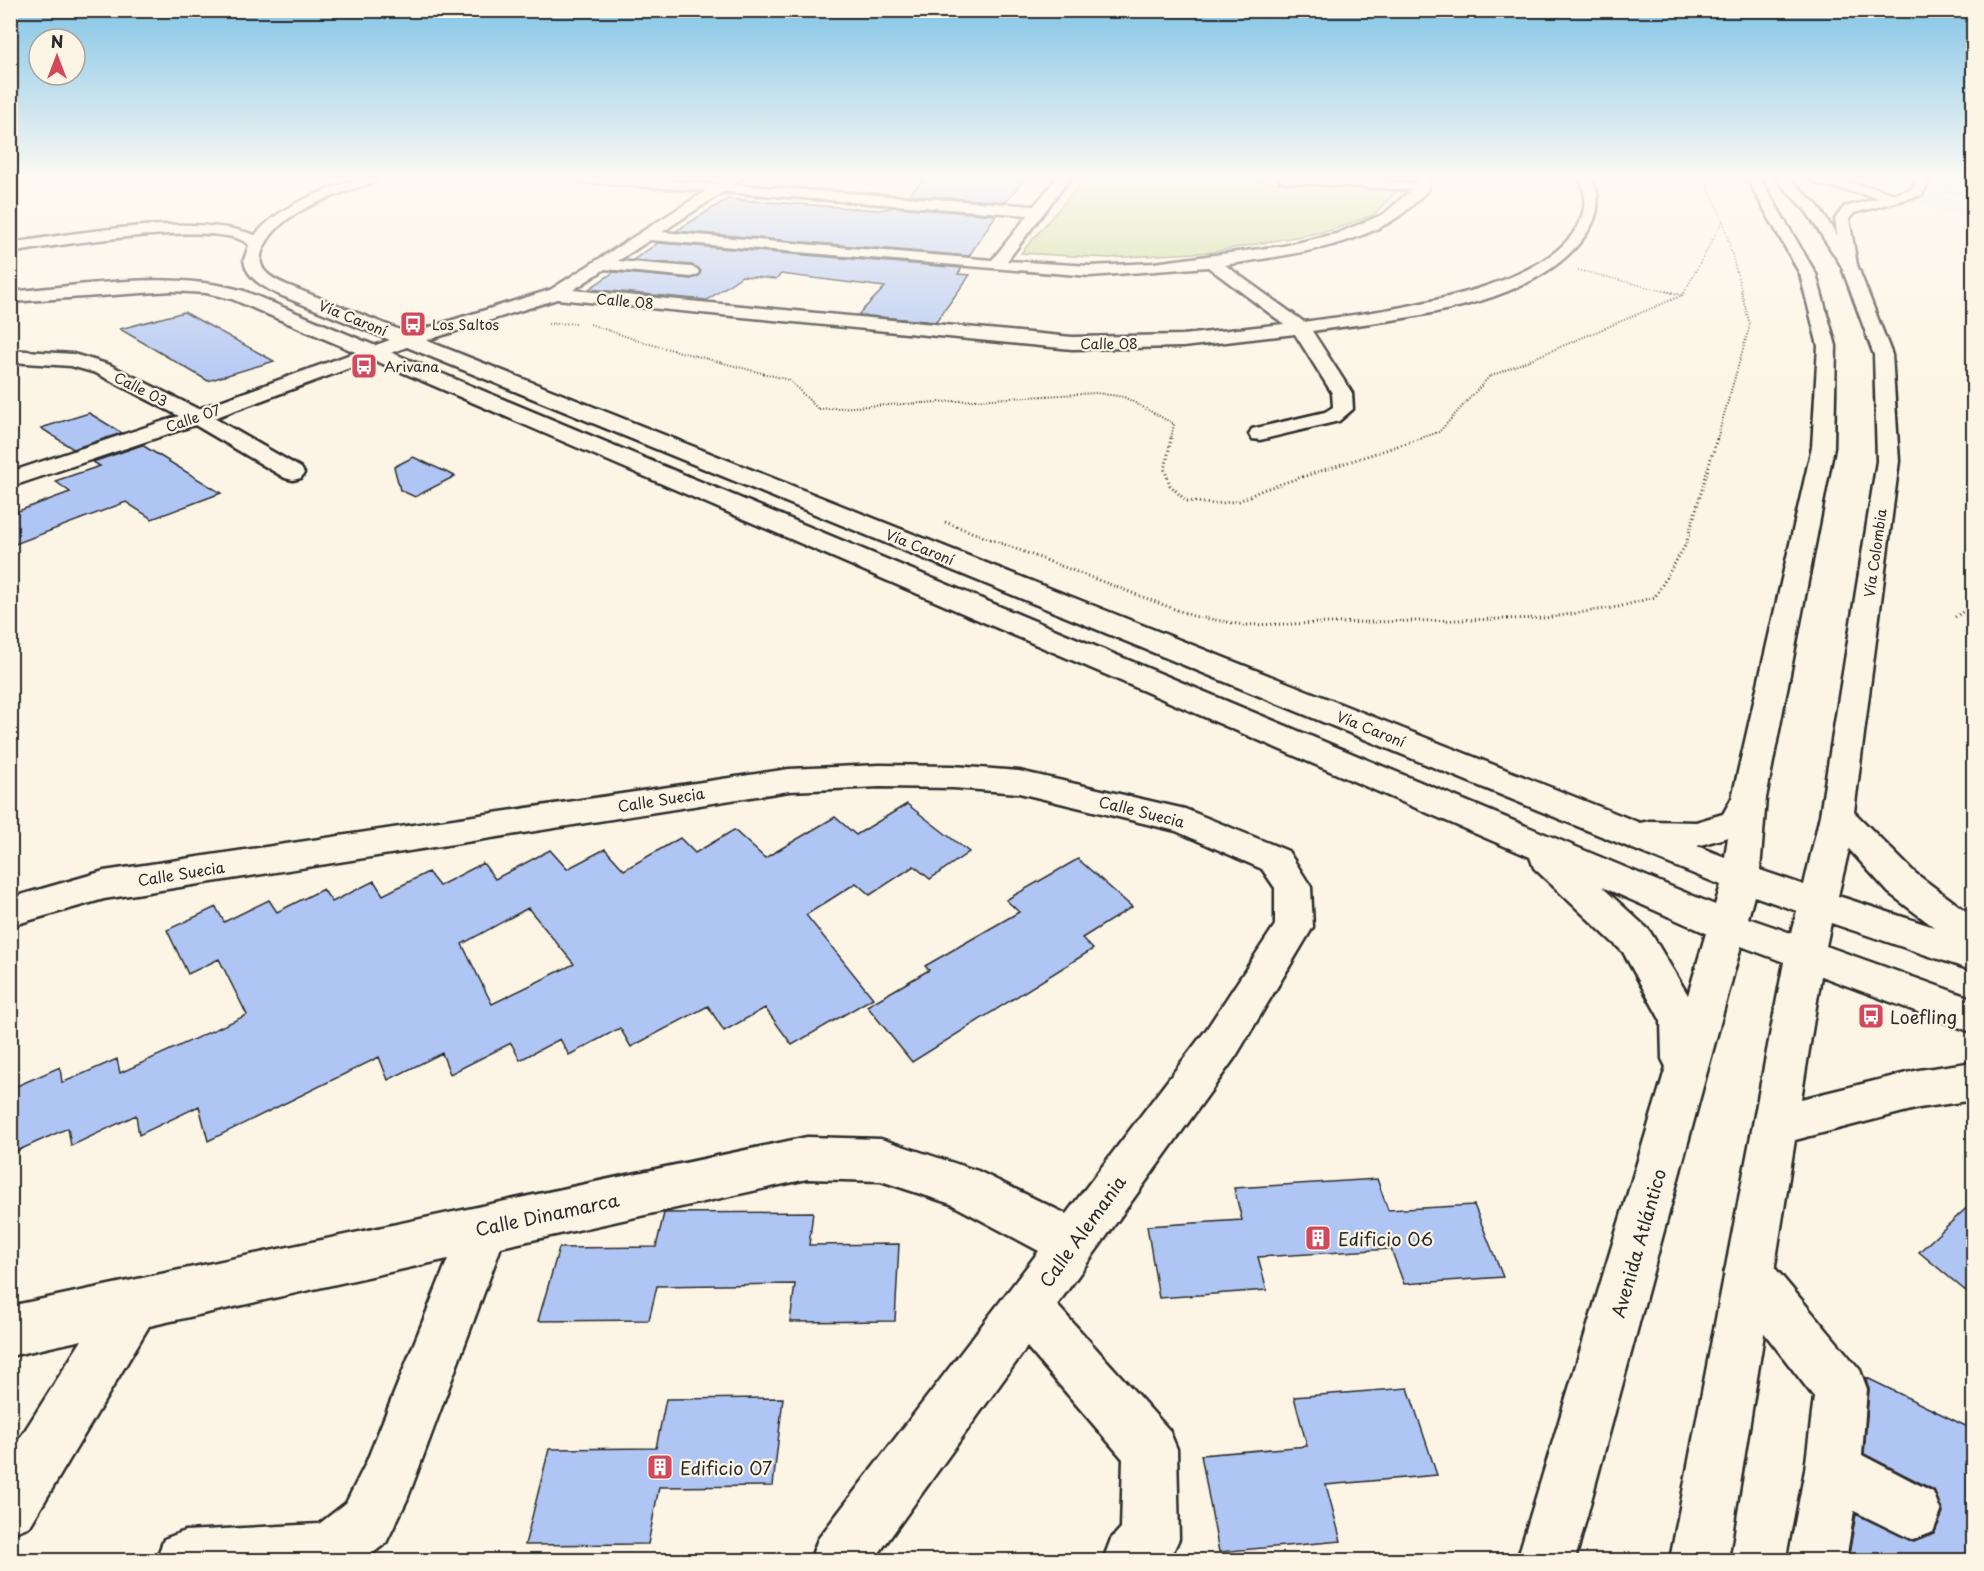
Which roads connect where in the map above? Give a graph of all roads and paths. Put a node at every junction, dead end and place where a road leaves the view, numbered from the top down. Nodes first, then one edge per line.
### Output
1 (622, 251) edge
2 (837, 251) edge
3 (1007, 251) edge
4 (1281, 251) edge
5 (1564, 251) edge
6 (1708, 251) edge
7 (1731, 251) edge
8 (1795, 251) edge
9 (1840, 251) edge
10 (1847, 251) edge
11 (248, 252) edge
12 (1211, 262) junction
13 (1548, 263) junction
14 (603, 264) junction
15 (996, 265) junction
16 (1849, 265) junction
17 (206, 270) dead end
18 (691, 272) dead end
19 (105, 290) junction
20 (556, 294) junction
21 (1683, 295) junction
22 (10, 298) edge
23 (545, 325) dead end
24 (1301, 328) junction
25 (408, 340) junction
26 (373, 352) junction
27 (10, 356) edge
28 (197, 417) junction
29 (1260, 434) dead end
30 (292, 473) dead end
31 (10, 480) edge
32 (937, 519) dead end
33 (1974, 604) edge
34 (1954, 617) dead end
35 (1749, 798) junction
36 (1837, 815) junction
37 (1629, 833) junction
38 (1520, 837) junction
39 (1741, 878) junction
40 (1293, 887) joint
41 (1818, 903) junction
42 (10, 912) edge
43 (1726, 925) junction
44 (1974, 938) edge
45 (1804, 953) junction
46 (1974, 956) edge
47 (1974, 1016) edge
48 (1974, 1081) edge
49 (1684, 1083) junction
50 (1773, 1126) junction
51 (484, 1228) junction
52 (1072, 1243) junction
53 (1748, 1273) junction
54 (134, 1303) junction
55 (1026, 1307) junction
56 (10, 1331) edge
57 (1833, 1470) junction
58 (10, 1506) edge
59 (1913, 1512) dead end
60 (845, 1558) edge
61 (185, 1560) edge
62 (1132, 1560) edge
63 (1546, 1560) edge
64 (1699, 1560) edge
65 (1817, 1560) edge

1 - 14 main road
2 - 15 main road
3 - 15 main road
4 - 12 main road
5 - 13 main road, Calle 08
6 - 21 path
7 - 32 path
8 - 35 main road
9 - 16 main road, Vía Colombia
10 - 16 main road
11 - 25 main road, Vía Caroní
12 - 15 main road
12 - 24 main road
13 - 21 path
13 - 24 main road, Calle 08
14 - 18 main road
14 - 20 main road
16 - 36 main road, Vía Colombia
17 - 19 main road
19 - 22 main road
19 - 26 main road, Vía Caroní
20 - 24 main road, Calle 08
20 - 25 main road, Calle 07
21 - 23 path
24 - 29 main road
25 - 26 main road, Calle 07
25 - 37 main road, Vía Caroní
26 - 28 main road, Calle 07
26 - 38 main road, Vía Caroní
27 - 28 main road, Calle 03
28 - 30 main road, Calle 03
28 - 31 main road, Calle 07
33 - 34 path
35 - 37 main road
35 - 39 main road
36 - 41 main road, Vía Colombia
36 - 44 main road
37 - 39 main road, Vía Caroní
38 - 43 main road, Vía Caroní
38 - 49 main road
39 - 41 main road, Vía Caroní
39 - 43 main road
40 - 42 main road, Calle Suecia
40 - 52 main road, Calle Alemania
41 - 45 main road, Vía Colombia
41 - 46 main road, Vía Caroní
43 - 45 main road, Vía Caroní
43 - 49 main road, Avenida Atlántico
45 - 47 main road, Vía Caroní
45 - 50 main road
48 - 50 main road
49 - 63 main road, Avenida Atlántico
50 - 53 main road
51 - 52 main road, Calle Dinamarca
51 - 54 main road, Calle Dinamarca
51 - 61 main road
52 - 55 main road, Calle Alemania
53 - 57 main road
53 - 64 main road
54 - 56 main road, Calle Dinamarca
54 - 58 main road
55 - 60 main road, Calle Alemania
55 - 62 main road
57 - 59 main road
57 - 65 main road

